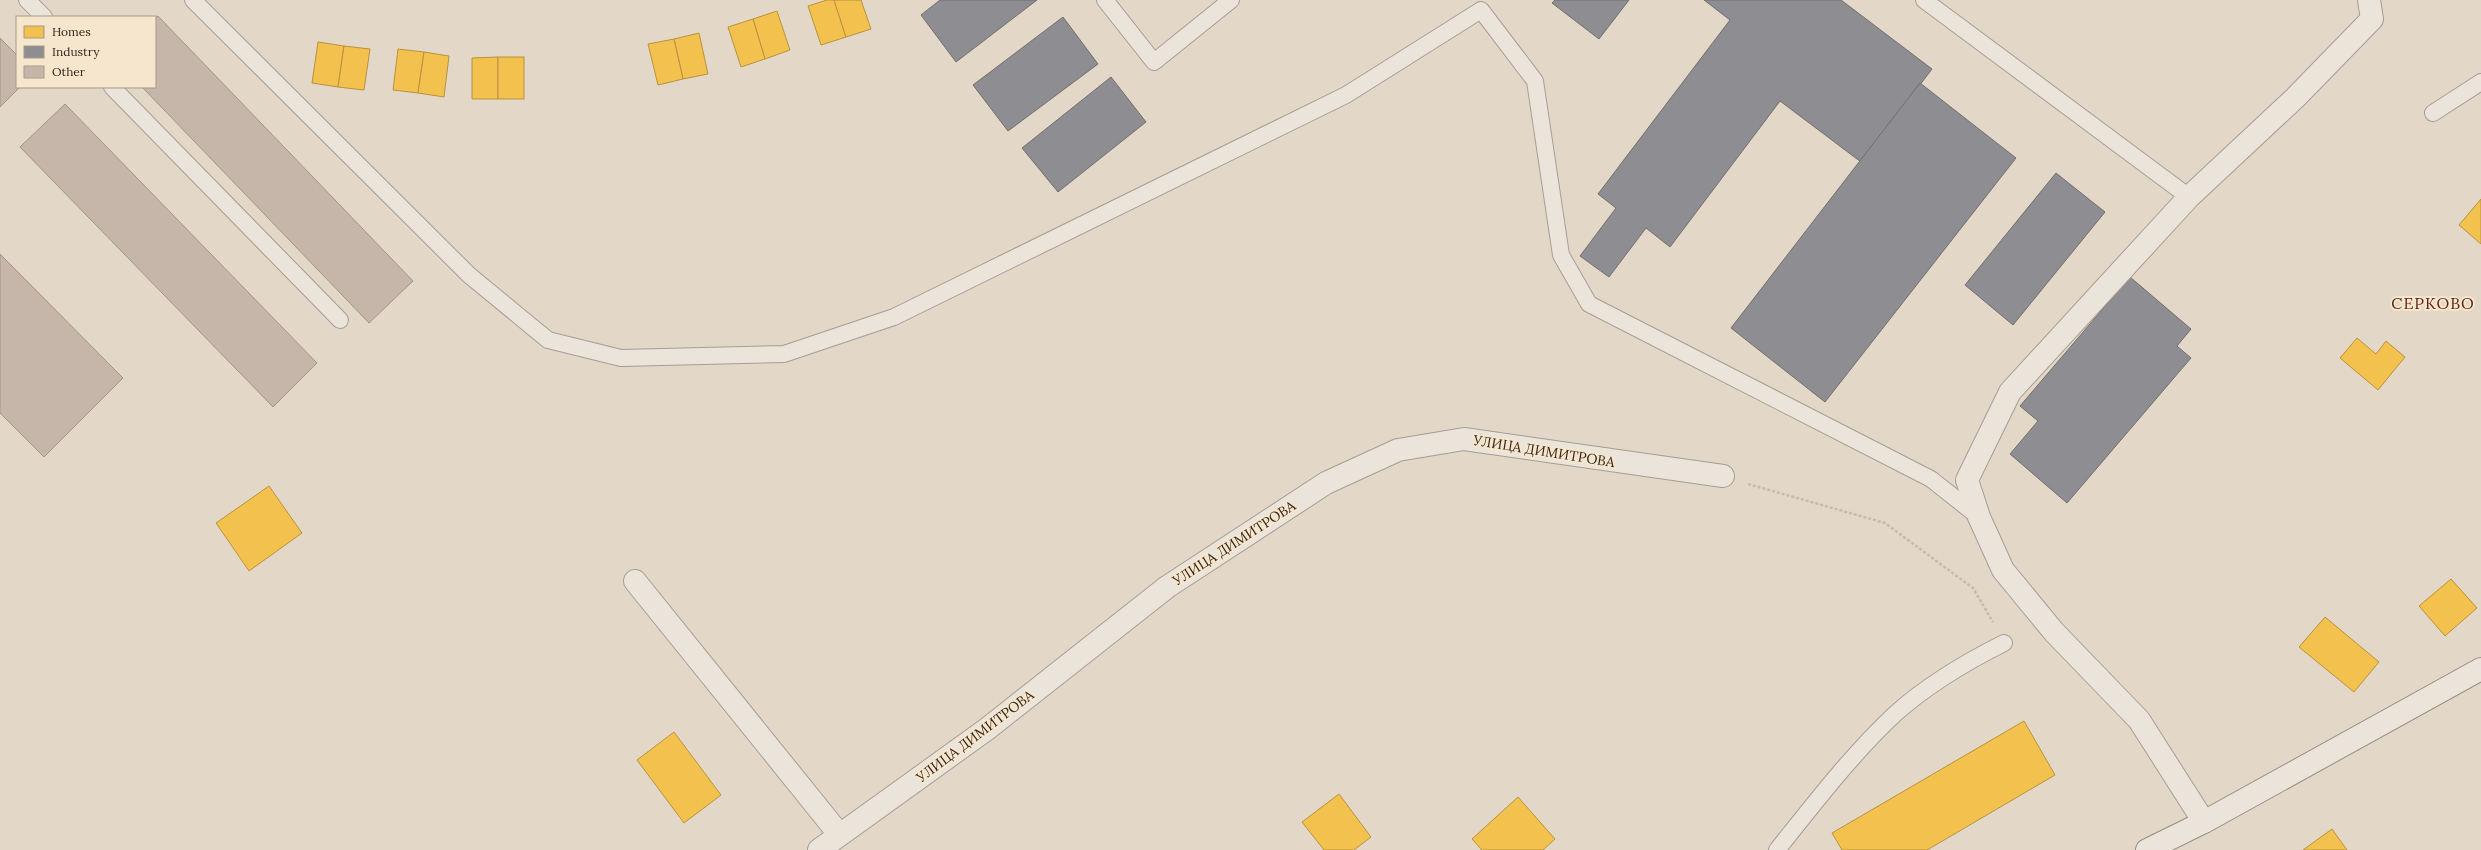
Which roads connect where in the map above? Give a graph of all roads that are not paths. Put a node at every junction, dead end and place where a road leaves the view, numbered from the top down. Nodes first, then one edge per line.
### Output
1 (27, 0) edge
2 (193, 0) edge
3 (1104, 0) edge
4 (1231, 0) edge
5 (1924, 0) edge
6 (2369, 0) edge
7 (43, 16) edge
8 (2481, 82) edge
9 (113, 88) edge
10 (2433, 113) dead end
11 (2189, 197) junction
12 (340, 320) dead end
13 (1723, 476) road end
14 (1979, 517) junction
15 (635, 581) dead end
16 (2004, 643) road end
17 (2481, 669) edge
18 (2204, 822) junction
19 (839, 834) junction
20 (819, 850) edge
21 (1777, 850) edge
22 (2147, 850) edge

1 - 7 lane
2 - 14 lane
3 - 4 lane
5 - 11 lane
6 - 11 street
8 - 10 lane
9 - 12 lane
11 - 14 street
13 - 19 street, УЛИЦА ДИМИТРОВА
14 - 18 street
15 - 19 street
16 - 21 lane
17 - 18 street
18 - 22 street
19 - 20 street, УЛИЦА ДИМИТРОВА

